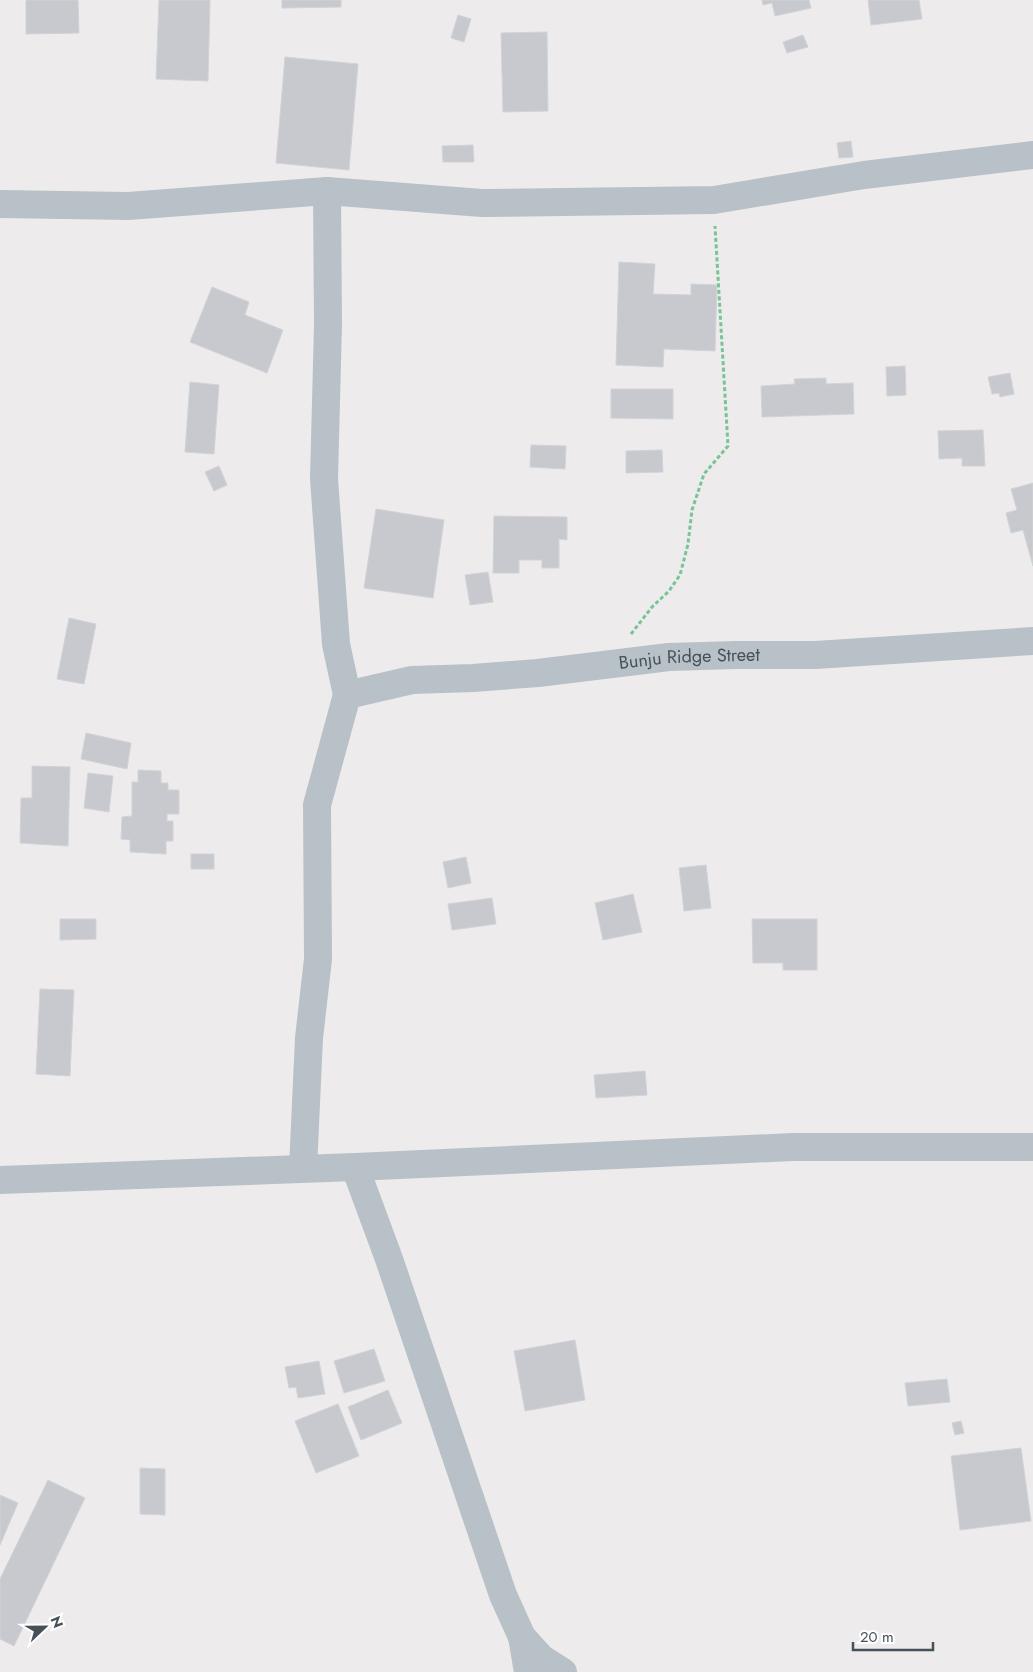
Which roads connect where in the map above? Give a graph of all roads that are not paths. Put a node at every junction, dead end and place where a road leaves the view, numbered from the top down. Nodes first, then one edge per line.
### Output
1 (1033, 154) edge
2 (327, 191) junction
3 (0, 204) edge
4 (1033, 641) edge
5 (348, 695) junction
6 (1033, 1147) edge
7 (354, 1167) junction
8 (303, 1168) junction
9 (0, 1180) edge
10 (522, 1637) junction
11 (528, 1672) edge
12 (563, 1672) edge

1 - 2 street
2 - 3 street
2 - 5 street
4 - 5 street, Bunju Ridge Street
5 - 8 street
6 - 7 street
7 - 8 street
7 - 10 street
8 - 9 street
10 - 11 street
10 - 12 street

